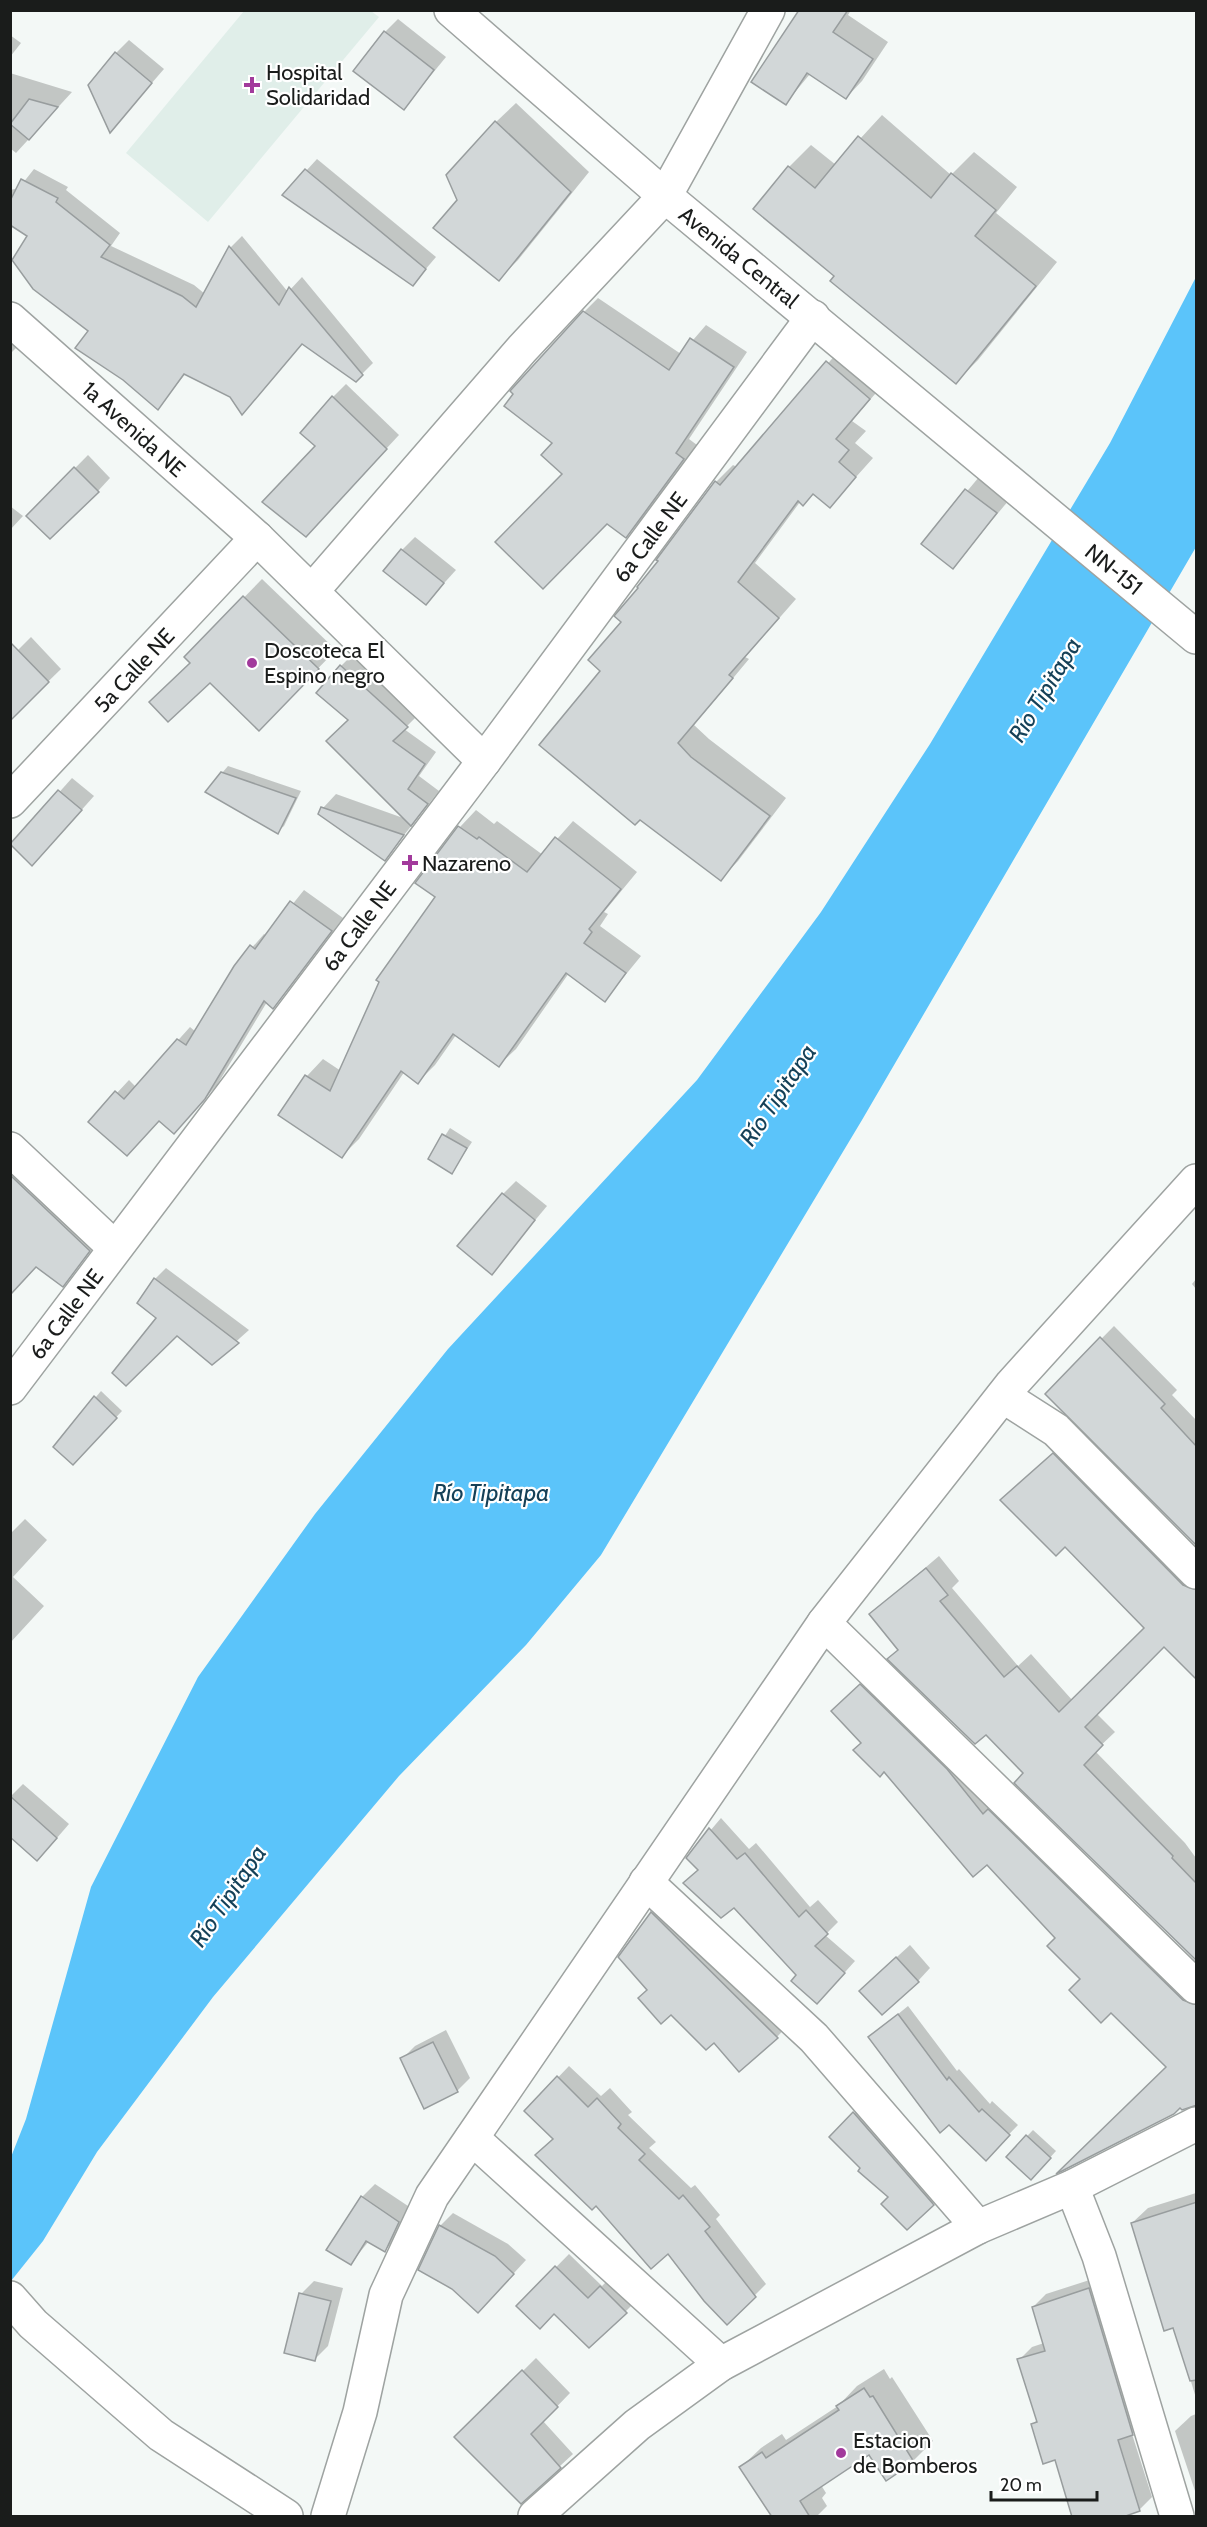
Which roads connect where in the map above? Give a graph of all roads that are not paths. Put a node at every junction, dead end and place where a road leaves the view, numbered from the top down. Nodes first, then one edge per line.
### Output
1 (451, 10) edge
2 (768, 10) edge
3 (665, 196) junction
4 (813, 317) junction
5 (10, 319) edge
6 (1031, 501) joint
7 (257, 538) junction
8 (312, 591) junction
9 (1190, 632) edge
10 (484, 761) junction
11 (10, 801) edge
12 (10, 1149) edge
13 (1197, 1181) edge
14 (115, 1248) junction
15 (10, 1388) edge
16 (1003, 1396) junction
17 (1197, 1572) edge
18 (824, 1623) junction
19 (646, 1882) junction
20 (1197, 1987) edge
21 (1197, 2124) edge
22 (472, 2138) junction
23 (1072, 2187) junction
24 (978, 2227) junction
25 (10, 2298) edge
26 (721, 2364) junction
27 (286, 2517) edge
28 (328, 2517) edge
29 (535, 2517) edge
30 (1177, 2517) edge

1 - 3 street, Avenida Central / NN-151
2 - 3 street
3 - 4 street, Avenida Central / NN-151
3 - 8 street
4 - 6 street, Avenida Central / NN-151
4 - 10 street, 6a Calle NE
5 - 7 street, 1a Avenida NE
6 - 9 street, NN-151 / NN-151
7 - 8 street, 1a Avenida NE
7 - 11 street, 5a Calle NE
8 - 10 street, 1a Avenida NE
10 - 14 street, 6a Calle NE
12 - 14 street
13 - 16 street
14 - 15 street, 6a Calle NE
16 - 17 street
16 - 18 street
18 - 19 street
18 - 20 street
19 - 22 street
19 - 24 street
21 - 23 street
22 - 26 street
22 - 28 street
23 - 24 street
23 - 30 street
24 - 26 street
25 - 27 street
26 - 29 street

